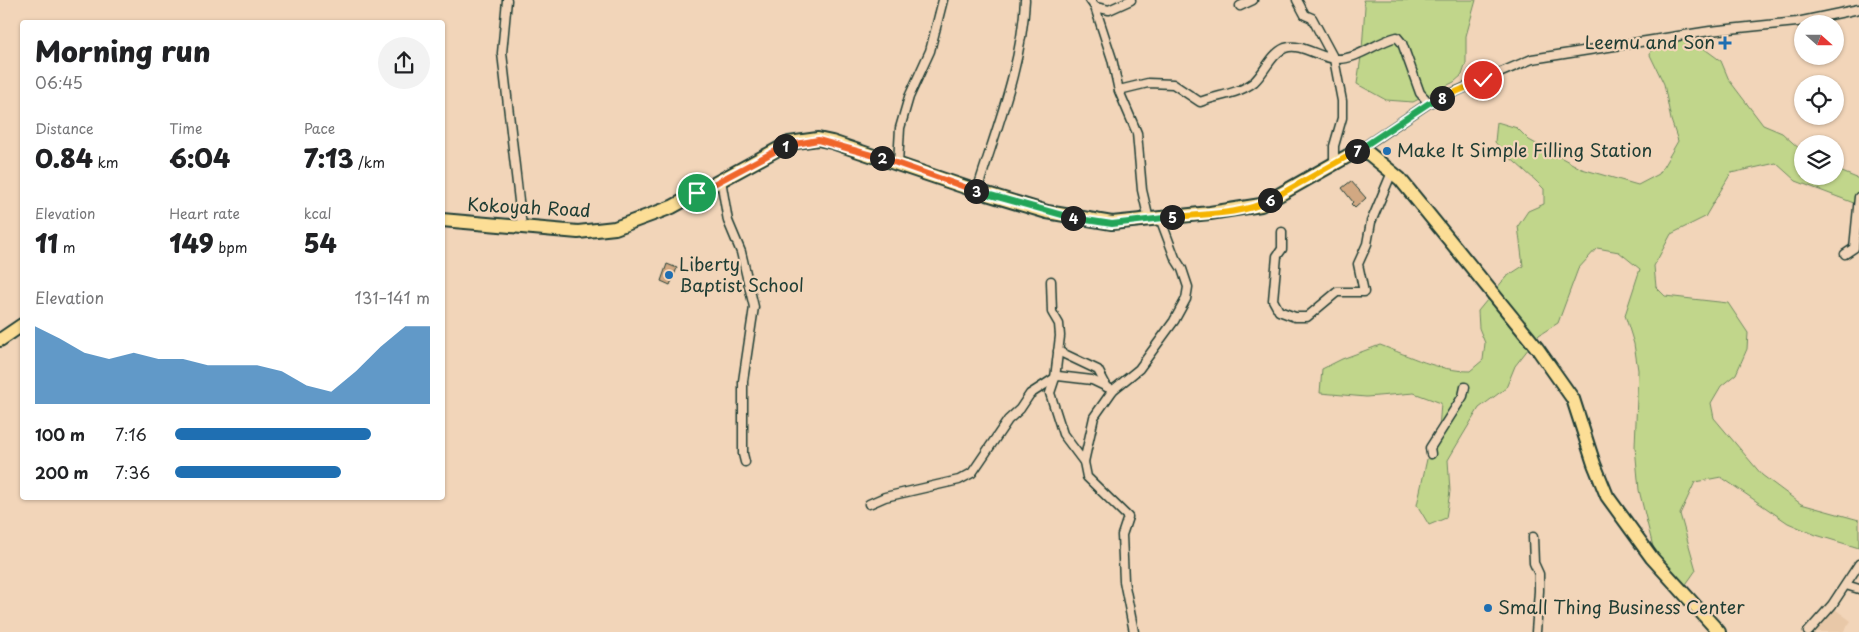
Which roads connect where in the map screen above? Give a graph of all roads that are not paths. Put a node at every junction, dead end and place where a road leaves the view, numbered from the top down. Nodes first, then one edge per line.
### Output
1 (507, 0) edge
2 (943, 0) edge
3 (1025, 0) edge
4 (1090, 0) edge
5 (1131, 0) edge
6 (1253, 0) edge
7 (1297, 0) edge
8 (1240, 6) dead end
9 (1095, 7) junction
10 (1859, 9) edge
11 (1334, 59) junction
12 (1119, 90) junction
13 (1429, 103) junction
14 (1362, 148) junction
15 (898, 163) junction
16 (1334, 164) junction
17 (1392, 172) junction
18 (721, 180) junction
19 (977, 191) junction
20 (1859, 197) edge
21 (1154, 219) junction
22 (445, 220) edge
23 (522, 227) junction
24 (1282, 232) dead end
25 (1844, 254) dead end
26 (1051, 282) dead end
27 (20, 326) edge
28 (0, 340) edge
29 (1058, 351) junction
30 (1055, 378) junction
31 (1465, 387) dead end
32 (1110, 388) junction
33 (1431, 454) dead end
34 (745, 462) dead end
35 (1084, 462) junction
36 (869, 504) dead end
37 (1533, 537) dead end
38 (1859, 564) edge
39 (1846, 585) junction
40 (1859, 589) edge
41 (1134, 632) edge
42 (1536, 632) edge
43 (1718, 632) edge
44 (1808, 632) edge

1 - 23 street
2 - 15 street
3 - 19 street
4 - 9 street
5 - 9 street
6 - 8 street
7 - 11 street
9 - 12 street
10 - 13 street, Kokoyah Road
11 - 12 street
11 - 13 street
11 - 16 street
12 - 21 street
13 - 14 street, Kokoyah Road
14 - 16 main road, Kokoyah Road
14 - 17 main road
15 - 18 main road, Kokoyah Road
15 - 19 main road, Kokoyah Road
16 - 21 main road, Kokoyah Road
17 - 24 street
17 - 43 main road
18 - 23 main road, Kokoyah Road
18 - 34 street
19 - 21 main road, Kokoyah Road
20 - 25 street
21 - 32 street
22 - 23 main road, Kokoyah Road
26 - 29 street
27 - 28 main road
29 - 30 street
29 - 32 street
30 - 32 street
30 - 35 street
30 - 36 street
31 - 33 street
32 - 35 street
35 - 41 street
37 - 42 street
38 - 39 street
39 - 40 street
39 - 44 street

